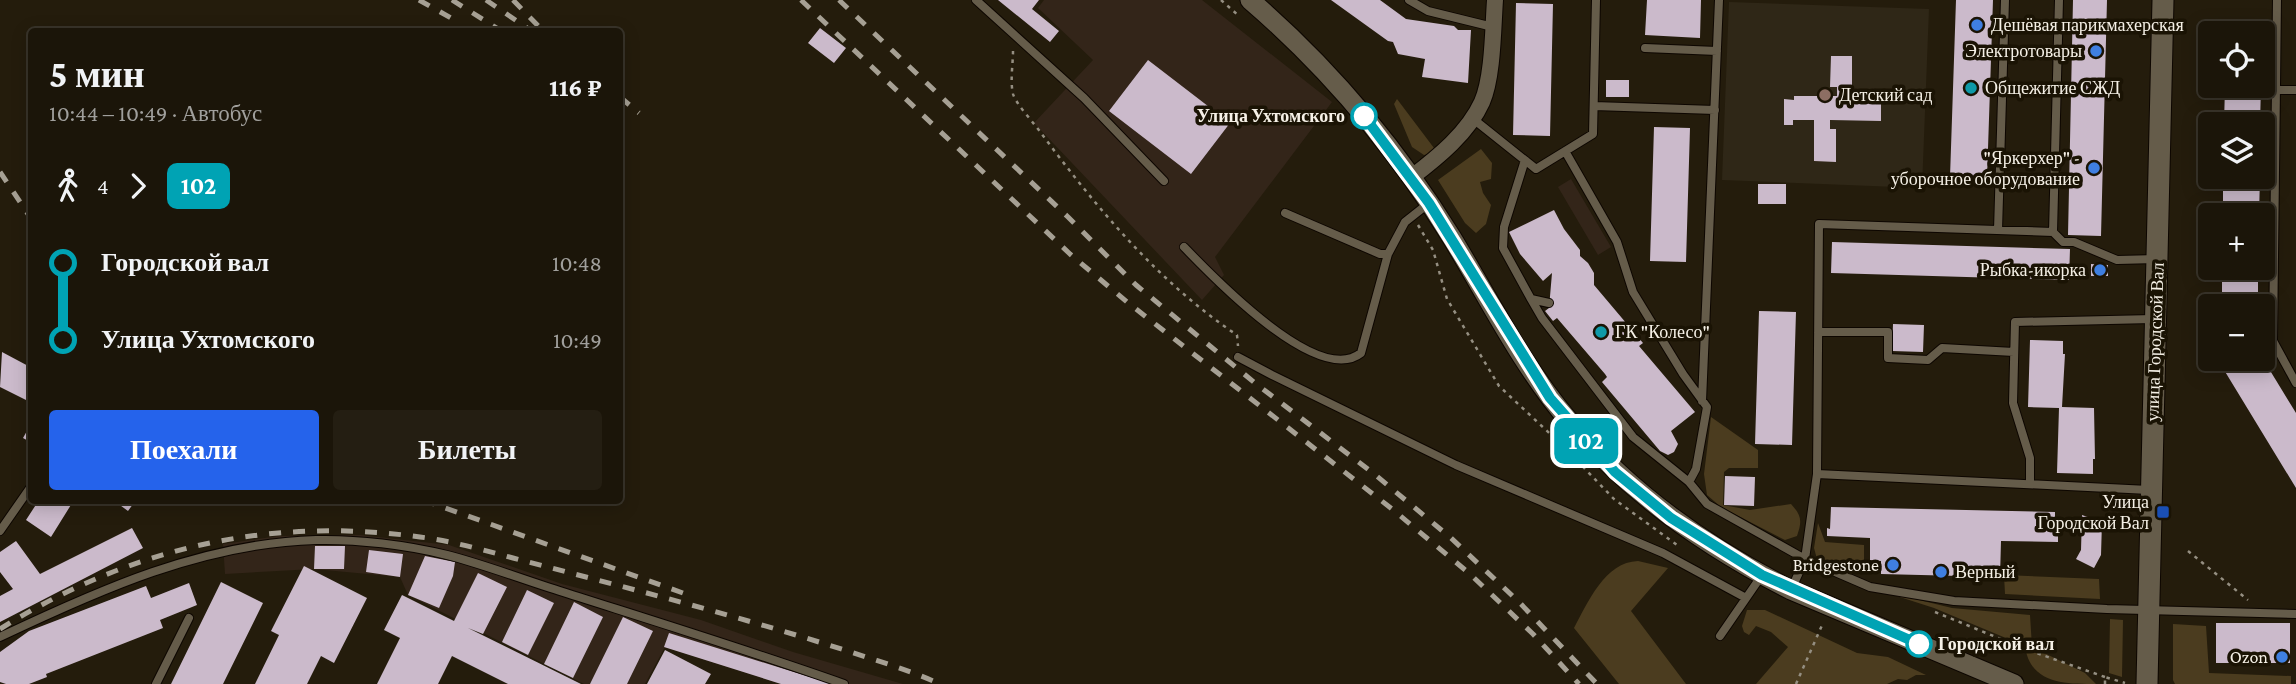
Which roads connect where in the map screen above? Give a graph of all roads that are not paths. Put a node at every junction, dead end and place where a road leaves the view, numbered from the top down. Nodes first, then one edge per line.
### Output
1 (976, 0) edge
2 (1250, 0) edge
3 (1409, 0) edge
4 (1495, 0) edge
5 (1596, 0) edge
6 (1719, 0) edge
7 (2005, 0) edge
8 (2059, 0) edge
9 (2163, 0) edge
10 (2277, 0) edge
11 (1493, 27) junction
12 (1645, 48) dead end
13 (1717, 51) junction
14 (2276, 90) junction
15 (2296, 90) edge
16 (1594, 106) junction
17 (1715, 110) junction
18 (1472, 118) junction
19 (1565, 151) junction
20 (1525, 160) junction
21 (1412, 177) junction
22 (1164, 181) dead end
23 (1429, 203) junction
24 (1285, 213) dead end
25 (1998, 230) junction
26 (2053, 232) junction
27 (1184, 247) dead end
28 (1388, 254) junction
29 (2157, 259) junction
30 (1531, 299) junction
31 (1549, 303) dead end
32 (2156, 319) junction
33 (1818, 332) junction
34 (2014, 352) junction
35 (1238, 356) road end
36 (2296, 383) edge
37 (1702, 401) junction
38 (1817, 474) junction
39 (1689, 482) junction
40 (2031, 484) junction
41 (2151, 490) junction
42 (28, 491) edge
43 (0, 531) edge
44 (1805, 559) junction
45 (1762, 575) junction
46 (1791, 590) junction
47 (1746, 598) junction
48 (2148, 611) junction
49 (2296, 614) edge
50 (189, 618) dead end
51 (1720, 636) dead end
52 (0, 637) edge
53 (156, 684) edge
54 (844, 684) edge
55 (2014, 684) edge
56 (2147, 684) edge

1 - 22 lane
2 - 21 street
3 - 11 lane
4 - 11 street
5 - 16 lane
6 - 13 lane
7 - 25 lane
8 - 26 lane
9 - 29 main road, улица Городской Вал
10 - 14 lane
11 - 18 street
12 - 13 lane
13 - 17 lane
14 - 15 lane
14 - 36 lane
16 - 17 lane
16 - 19 lane
17 - 37 lane
18 - 20 lane
18 - 21 street
19 - 20 lane
19 - 37 lane
20 - 30 lane
21 - 23 street
23 - 28 lane
23 - 45 street
24 - 28 lane
25 - 26 lane
25 - 33 lane
26 - 29 lane
27 - 28 lane
29 - 32 main road, улица Городской Вал
30 - 31 lane
30 - 39 lane
32 - 34 lane
32 - 41 main road, улица Городской Вал
33 - 34 lane
33 - 38 lane
34 - 40 lane
35 - 47 lane
37 - 39 lane
38 - 40 lane
38 - 44 lane
39 - 44 lane
40 - 41 lane
41 - 48 main road, улица Городской Вал
42 - 43 lane
44 - 46 lane
44 - 48 lane
45 - 46 street
45 - 47 lane
46 - 55 street
47 - 51 lane
48 - 49 lane
48 - 56 main road, улица Городской Вал
50 - 53 lane
52 - 54 lane

